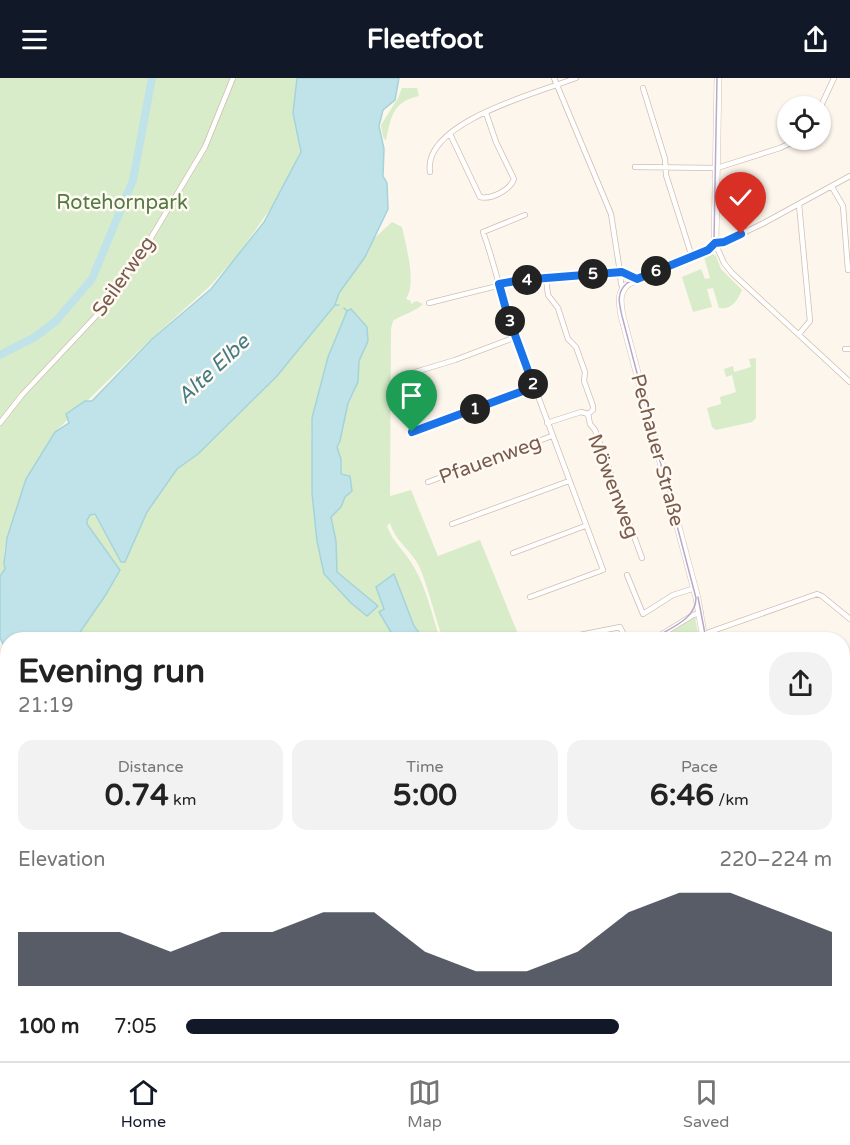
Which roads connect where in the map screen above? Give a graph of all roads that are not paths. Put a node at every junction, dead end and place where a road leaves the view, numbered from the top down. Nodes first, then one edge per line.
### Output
1 (233, 78) edge
2 (554, 78) edge
3 (576, 78) edge
4 (718, 78) edge
5 (834, 78) edge
6 (556, 86) junction
7 (643, 88) dead end
8 (826, 96) edge
9 (486, 113) junction
10 (450, 134) junction
11 (777, 149) edge
12 (635, 167) dead end
13 (666, 168) junction
14 (717, 168) junction
15 (430, 172) dead end
16 (850, 176) edge
17 (832, 187) junction
18 (799, 204) junction
19 (525, 215) dead end
20 (715, 243) junction
21 (692, 256) junction
22 (848, 270) dead end
23 (620, 272) junction
24 (546, 278) junction
25 (637, 279) junction
26 (499, 284) junction
27 (623, 288) junction
28 (429, 303) dead end
29 (799, 334) junction
30 (516, 338) junction
31 (415, 372) dead end
32 (850, 382) edge
33 (534, 387) junction
34 (588, 414) junction
35 (0, 423) edge
36 (547, 423) junction
37 (412, 432) dead end
38 (552, 436) junction
39 (569, 481) junction
40 (428, 482) dead end
41 (452, 524) dead end
42 (585, 526) junction
43 (513, 553) dead end
44 (642, 558) dead end
45 (627, 575) dead end
46 (695, 588) junction
47 (530, 597) dead end
48 (700, 613) junction
49 (850, 619) edge
50 (593, 632) edge
51 (623, 632) edge
52 (665, 632) edge
53 (703, 632) edge
54 (715, 632) edge

1 - 35 street, Seilerweg
2 - 6 street
3 - 6 street
4 - 14 main road
5 - 8 street
6 - 9 street
6 - 23 street
7 - 13 street
9 - 10 street
9 - 10 street
10 - 15 street
11 - 14 street
12 - 13 street
13 - 14 street
13 - 21 street
14 - 20 main road
16 - 17 street
17 - 18 street
17 - 22 street
18 - 20 street
18 - 29 street
19 - 26 street
20 - 21 main road
20 - 29 street
21 - 25 main road
23 - 24 street
23 - 25 street
23 - 27 street
24 - 26 street
24 - 34 street, Möwenweg
25 - 27 main road
26 - 28 street
26 - 30 street
27 - 46 main road, Pechauer Straße
29 - 32 street
30 - 31 street
30 - 33 street
33 - 36 street
33 - 37 street
34 - 36 street, Möwenweg
34 - 44 street, Möwenweg
36 - 38 street
38 - 39 street
38 - 40 street, Pfauenweg
39 - 41 street
39 - 42 street
42 - 43 street
42 - 47 street
45 - 46 street
46 - 48 main road, Pechauer Straße
48 - 52 street
48 - 53 main road, Pechauer Straße
49 - 54 street
50 - 51 street

